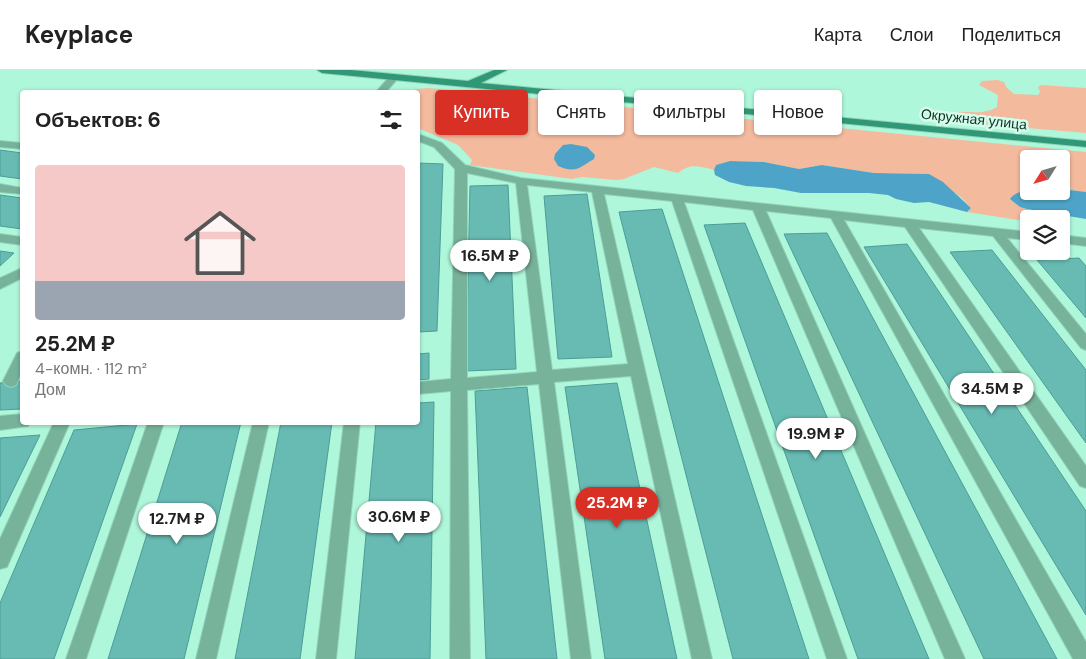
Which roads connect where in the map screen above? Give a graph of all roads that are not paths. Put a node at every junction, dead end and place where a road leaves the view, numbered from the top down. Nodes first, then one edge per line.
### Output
1 (322, 70) edge
2 (502, 70) edge
3 (394, 77) junction
4 (470, 84) junction
5 (383, 90) edge
6 (420, 138) edge
7 (0, 144) edge
8 (1086, 144) edge
9 (20, 146) edge
10 (461, 168) junction
11 (521, 181) junction
12 (0, 188) edge
13 (597, 190) junction
14 (20, 191) edge
15 (678, 198) junction
16 (758, 207) junction
17 (834, 215) junction
18 (909, 223) junction
19 (996, 232) junction
20 (1020, 235) edge
21 (0, 238) edge
22 (20, 241) edge
23 (1070, 242) edge
24 (1084, 244) edge
25 (20, 274) edge
26 (0, 284) edge
27 (1086, 344) edge
28 (20, 361) edge
29 (638, 369) junction
30 (546, 377) junction
31 (11, 381) dead end
32 (459, 384) junction
33 (420, 388) edge
34 (20, 421) edge
35 (0, 423) edge
36 (61, 425) edge
37 (155, 425) edge
38 (260, 425) edge
39 (352, 425) edge
40 (1086, 480) edge
41 (0, 560) edge
42 (76, 659) edge
43 (206, 659) edge
44 (326, 659) edge
45 (460, 659) edge
46 (581, 659) edge
47 (702, 659) edge
48 (837, 659) edge
49 (955, 659) edge
50 (1084, 659) edge

1 - 3 main road, Окружная улица
2 - 4 main road
3 - 4 main road, Окружная улица
3 - 5 lane
4 - 8 main road, Окружная улица
6 - 10 lane
7 - 9 lane
10 - 11 lane
10 - 32 lane
11 - 13 lane
11 - 30 lane
12 - 14 lane
13 - 15 lane
13 - 29 lane
15 - 16 lane
15 - 48 lane
16 - 17 lane
16 - 49 lane
17 - 18 lane
17 - 50 lane
18 - 19 lane
18 - 40 lane
19 - 20 lane
19 - 27 lane
21 - 22 lane
23 - 24 lane
25 - 26 lane
28 - 31 lane
29 - 30 lane
29 - 47 lane
30 - 32 lane
30 - 46 lane
32 - 33 lane
32 - 45 lane
34 - 35 lane
36 - 41 lane
37 - 42 lane
38 - 43 lane
39 - 44 lane

